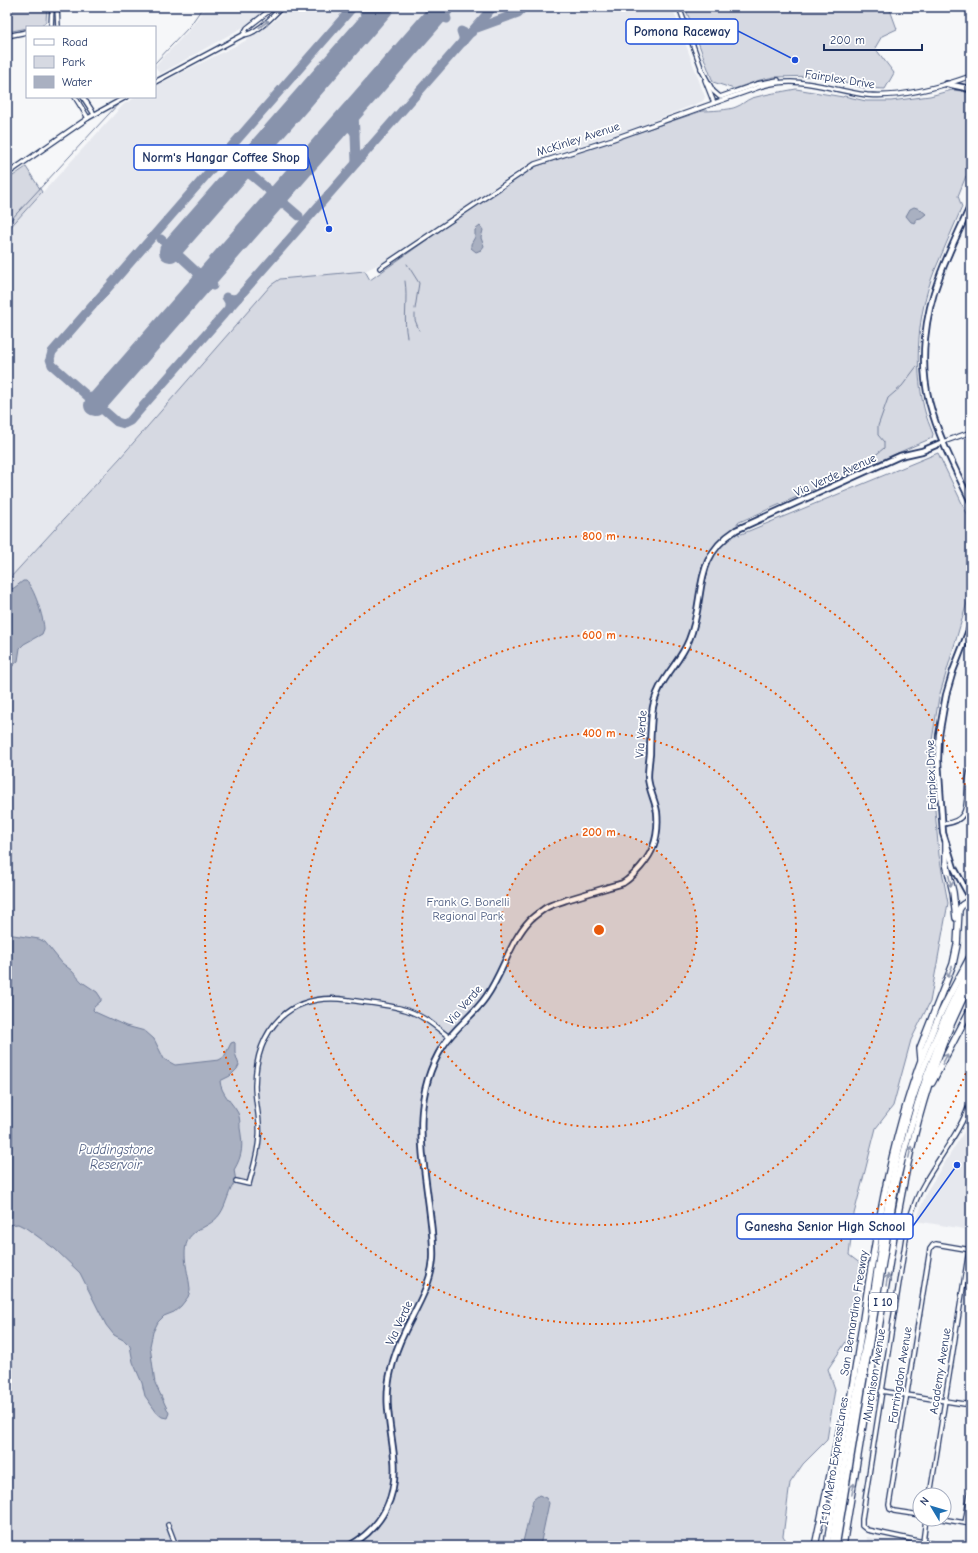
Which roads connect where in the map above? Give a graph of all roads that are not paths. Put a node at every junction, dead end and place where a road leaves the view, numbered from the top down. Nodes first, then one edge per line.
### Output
1 (52, 7) edge
2 (57, 7) edge
3 (274, 7) edge
4 (282, 7) edge
5 (679, 7) edge
6 (52, 26) edge
7 (58, 26) edge
8 (26, 32) edge
9 (242, 35) junction
10 (7, 36) edge
11 (702, 69) junction
12 (971, 76) edge
13 (156, 81) edge
14 (805, 82) junction
15 (947, 84) junction
16 (971, 89) edge
17 (76, 98) edge
18 (84, 98) edge
19 (125, 98) edge
20 (714, 103) junction
21 (94, 114) junction
22 (88, 118) junction
23 (7, 174) edge
24 (971, 205) edge
25 (380, 268) dead end
26 (971, 412) edge
27 (971, 426) edge
28 (971, 432) edge
29 (943, 442) junction
30 (971, 502) edge
31 (736, 530) joint
32 (971, 625) edge
33 (971, 769) edge
34 (943, 824) junction
35 (946, 843) junction
36 (971, 899) edge
37 (958, 934) junction
38 (971, 955) edge
39 (971, 965) edge
40 (971, 973) edge
41 (971, 983) edge
42 (971, 1008) edge
43 (449, 1037) junction
44 (921, 1061) junction
45 (926, 1093) junction
46 (971, 1100) edge
47 (236, 1181) dead end
48 (970, 1250) edge
49 (882, 1391) junction
50 (907, 1395) junction
51 (850, 1400) junction
52 (946, 1402) junction
53 (971, 1406) edge
54 (931, 1487) edge
55 (971, 1488) edge
56 (912, 1514) edge
57 (952, 1521) edge
58 (966, 1523) junction
59 (971, 1524) edge
60 (168, 1525) dead end
61 (925, 1527) edge
62 (923, 1542) junction
63 (176, 1546) edge
64 (349, 1546) edge
65 (815, 1546) edge
66 (827, 1546) edge
67 (832, 1546) edge
68 (836, 1546) edge
69 (845, 1546) edge
70 (942, 1546) edge

1 - 6 street
2 - 7 street
3 - 9 street
9 -> 4 street
5 - 11 street
8 - 10 street
9 - 13 street
11 - 14 street
11 - 20 street
12 - 15 street, Fairplex Drive
14 - 15 street, Fairplex Drive
14 - 20 street, Fairplex Drive
15 - 16 main road
17 - 22 street
18 - 21 street
19 - 21 street
20 - 25 street, McKinley Avenue
21 - 22 street
22 - 23 street
24 - 29 main road
26 - 27 street
28 - 29 street
29 - 30 main road
29 - 31 main road, Via Verde Avenue
31 - 43 main road, Via Verde
32 - 34 main road, Fairplex Drive
33 - 34 street
34 - 35 main road, Fairplex Drive
35 - 36 main road, Fairplex Drive
35 -> 37 highway
36 - 37 highway
37 -> 44 highway
38 - 44 highway, San Bernardino Freeway / I 10
39 - 67 highway, I-10 Metro ExpressLanes
40 - 68 highway, I-10 Metro ExpressLanes
41 - 45 highway, I 10
45 -> 42 highway
43 - 47 street
43 - 64 main road, Via Verde
44 - 51 highway, San Bernardino Freeway / I 10
69 -> 45 highway, I 10
46 - 49 street, Murchison Avenue
48 - 50 street, Farringdon Avenue
48 - 52 street, Academy Avenue
49 - 50 street
49 - 62 street, Murchison Avenue
50 - 52 street
50 - 56 street, Farringdon Avenue
51 - 65 highway
51 - 66 highway, San Bernardino Freeway / I 10
52 - 53 street
52 - 54 street, Academy Avenue
55 - 58 street
57 - 58 street
58 - 59 street
60 - 63 street
61 - 62 street
62 - 70 street

